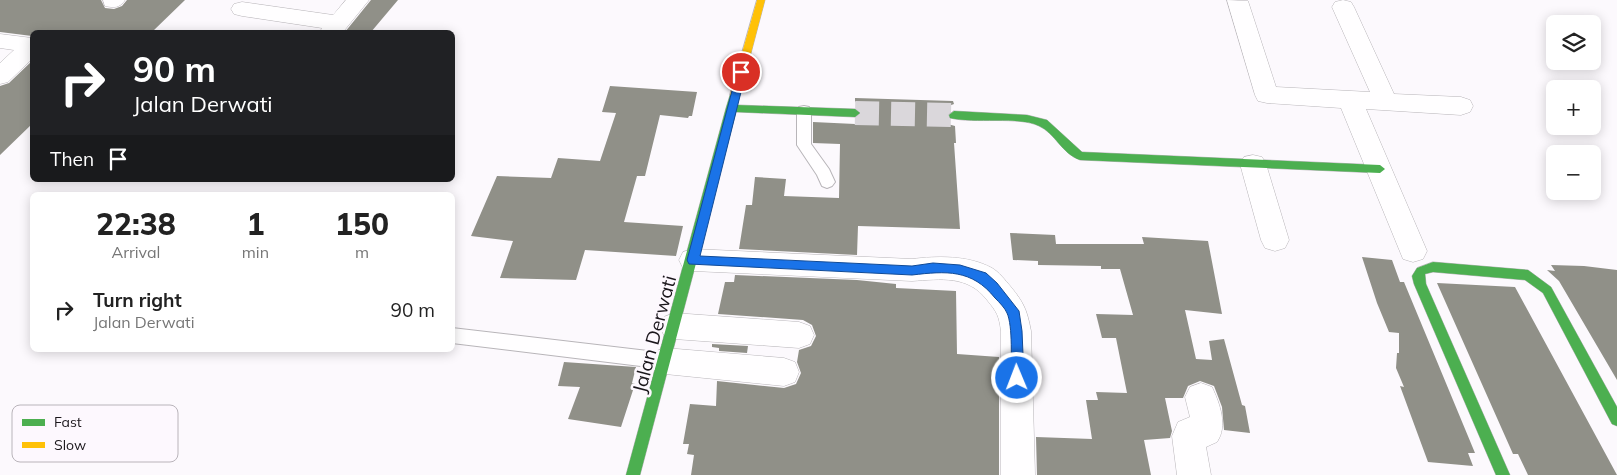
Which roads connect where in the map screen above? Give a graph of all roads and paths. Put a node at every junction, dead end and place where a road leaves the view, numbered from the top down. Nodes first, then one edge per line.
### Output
1 (358, 0) edge
2 (761, 0) edge
3 (1237, 1) edge
4 (247, 4) edge
5 (1343, 7) dead end
6 (334, 28) edge
7 (0, 41) edge
8 (30, 46) edge
9 (30, 48) edge
10 (0, 76) edge
11 (1350, 99) junction
12 (1386, 102) junction
13 (1461, 106) dead end
14 (731, 108) junction
15 (804, 111) junction
16 (855, 113) tunnel mouth
17 (954, 115) tunnel mouth
18 (1253, 164) junction
19 (1380, 170) junction
20 (827, 182) dead end
21 (1275, 240) dead end
22 (1413, 251) dead end
23 (693, 260) junction
24 (674, 326) junction
25 (455, 335) edge
26 (799, 335) dead end
27 (664, 361) junction
28 (784, 372) dead end
29 (1201, 396) dead end
30 (1617, 420) edge
31 (634, 475) edge
32 (1018, 475) edge
33 (1194, 475) edge
34 (1503, 475) edge

1 - 6 street
2 - 14 street, Jalan Derwati
3 - 11 street
4 - 6 street
5 - 12 street
7 - 8 street
9 - 10 street
11 - 12 street
11 - 19 street
12 - 13 street
14 - 15 street
14 - 23 street, Jalan Derwati
15 - 16 street
15 - 20 lane
17 - 18 street
18 - 19 street
18 - 21 street
19 - 22 street
23 - 24 street, Jalan Derwati
23 - 32 street
24 - 26 street
24 - 27 street, Jalan Derwati
25 - 27 lane
27 - 28 street
27 - 31 street, Jalan Derwati
29 - 33 street
30 - 34 street

